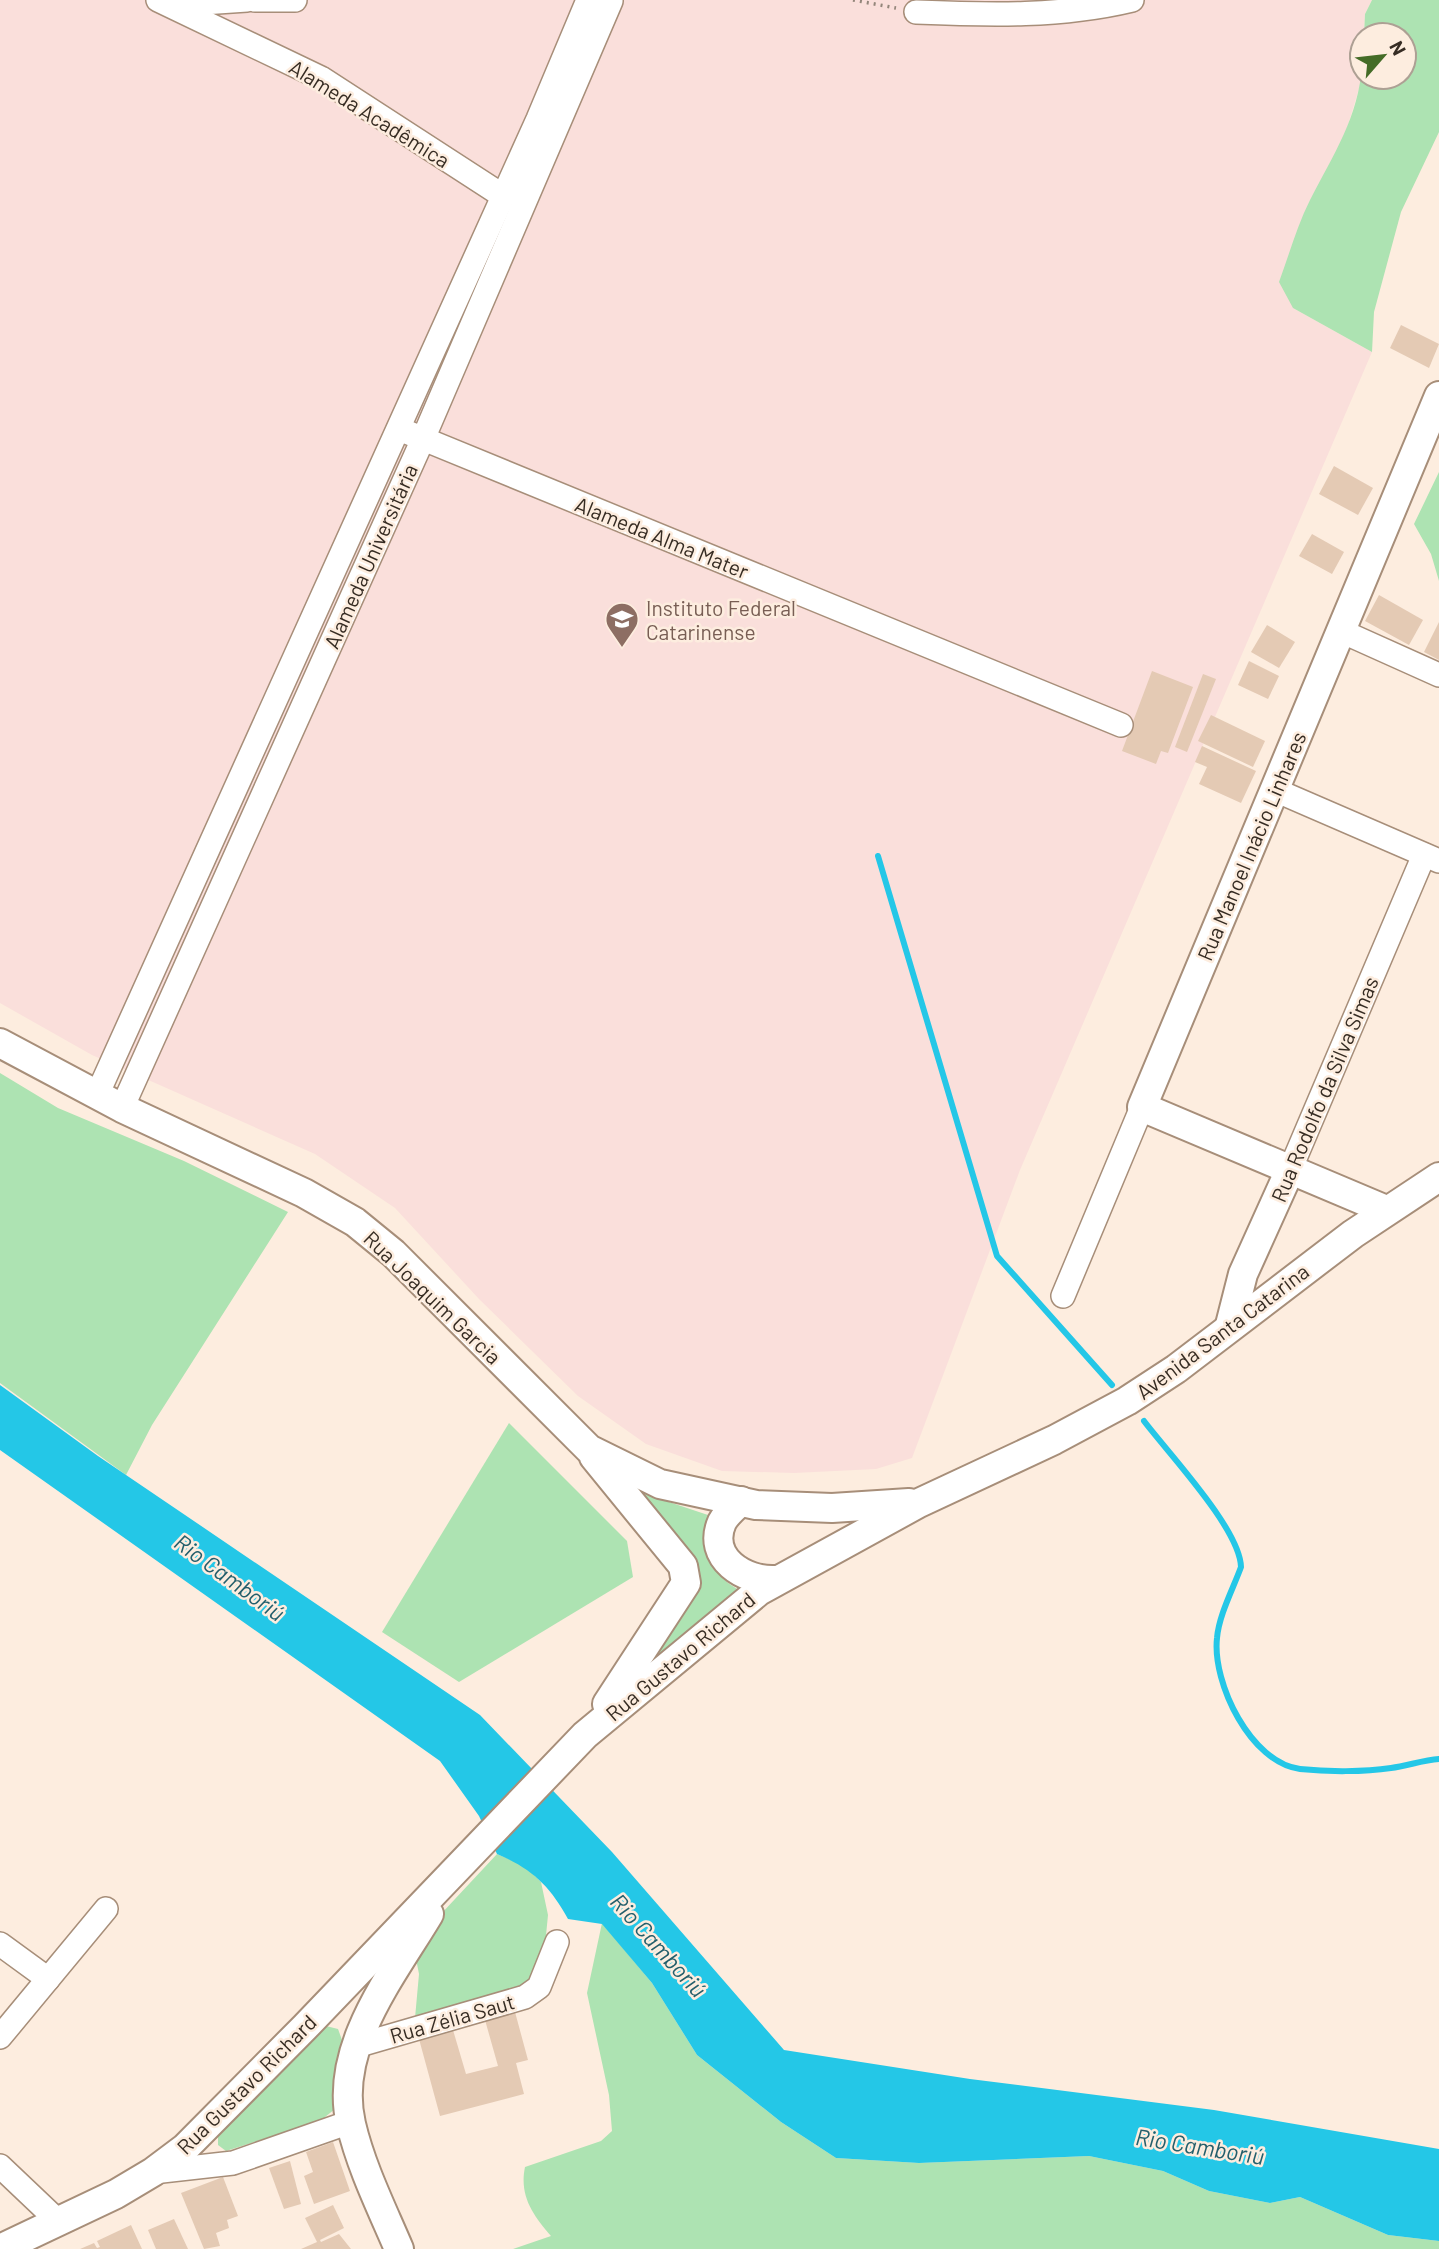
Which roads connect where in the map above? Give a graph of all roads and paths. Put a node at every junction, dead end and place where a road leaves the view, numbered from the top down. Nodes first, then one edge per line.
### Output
1 (247, 0) edge
2 (255, 0) edge
3 (295, 0) edge
4 (588, 0) edge
5 (607, 0) edge
6 (853, 0) edge
7 (1132, 0) edge
8 (165, 3) edge
9 (916, 12) joint
10 (503, 196) junction
11 (1439, 396) edge
12 (397, 428) junction
13 (423, 439) junction
14 (1341, 631) junction
15 (1439, 676) edge
16 (1121, 725) dead end
17 (1275, 790) junction
18 (1432, 858) edge
19 (0, 1043) edge
20 (109, 1102) junction
21 (1142, 1107) junction
22 (1290, 1170) junction
23 (1439, 1177) edge
24 (1386, 1210) junction
25 (1063, 1296) dead end
26 (1230, 1325) junction
27 (589, 1450) junction
28 (741, 1501) junction
29 (919, 1503) junction
30 (776, 1580) junction
31 (585, 1735) junction
32 (463, 1863) junction
33 (106, 1909) dead end
34 (557, 1942) dead end
35 (0, 1944) edge
36 (48, 1979) junction
37 (0, 2037) edge
38 (358, 2039) junction
39 (350, 2122) junction
40 (0, 2166) edge
41 (153, 2172) junction
42 (58, 2222) junction
43 (0, 2249) edge
44 (399, 2249) edge

1 - 8 street
2 - 3 street
4 - 10 street, Alameda Universitária
5 - 13 street, Alameda Universitária
6 - 9 path
7 - 9 street
8 - 10 street, Alameda Acadêmica
10 - 12 street, Alameda Universitária
11 - 14 main road, Rua Manoel Inácio Linhares
12 - 13 street, Alameda Alma Mater
12 - 20 street, Alameda Universitária
13 - 16 street, Alameda Alma Mater
13 - 20 street, Alameda Universitária
14 - 15 street
14 - 17 main road, Rua Manoel Inácio Linhares
17 - 18 street
17 - 21 main road, Rua Manoel Inácio Linhares
18 - 22 street, Rua Rodolfo da Silva Simas
19 - 20 main road, Rua Joaquim Garcia
20 - 27 main road, Rua Joaquim Garcia
21 - 22 main road
21 - 25 street, Rua Manoel Inácio Linhares
22 - 24 main road
22 - 26 main road, Rua Rodolfo da Silva Simas
23 - 24 main road, Avenida Santa Catarina
24 - 26 main road, Avenida Santa Catarina
26 - 29 main road, Avenida Santa Catarina
27 - 28 main road, Rua Joaquim Garcia
27 - 31 main road, Rua Gustavo Richard
28 - 29 main road, Avenida Santa Catarina
28 - 30 main road
29 - 30 main road, Avenida Santa Catarina
30 - 31 main road, Rua Gustavo Richard
31 - 32 main road, Rua Gustavo Richard
32 - 38 main road, Rua Gustavo Richard
32 - 41 main road, Rua Gustavo Richard
33 - 36 street
34 - 38 street, Rua Zélia Saut
35 - 36 street
36 - 37 street
38 - 39 main road, Rua Gustavo Richard
39 - 41 street
39 - 44 main road, Rua Gustavo Richard
40 - 42 street
41 - 42 main road, Rua Gustavo Richard
42 - 43 main road, Rua Gustavo Richard

